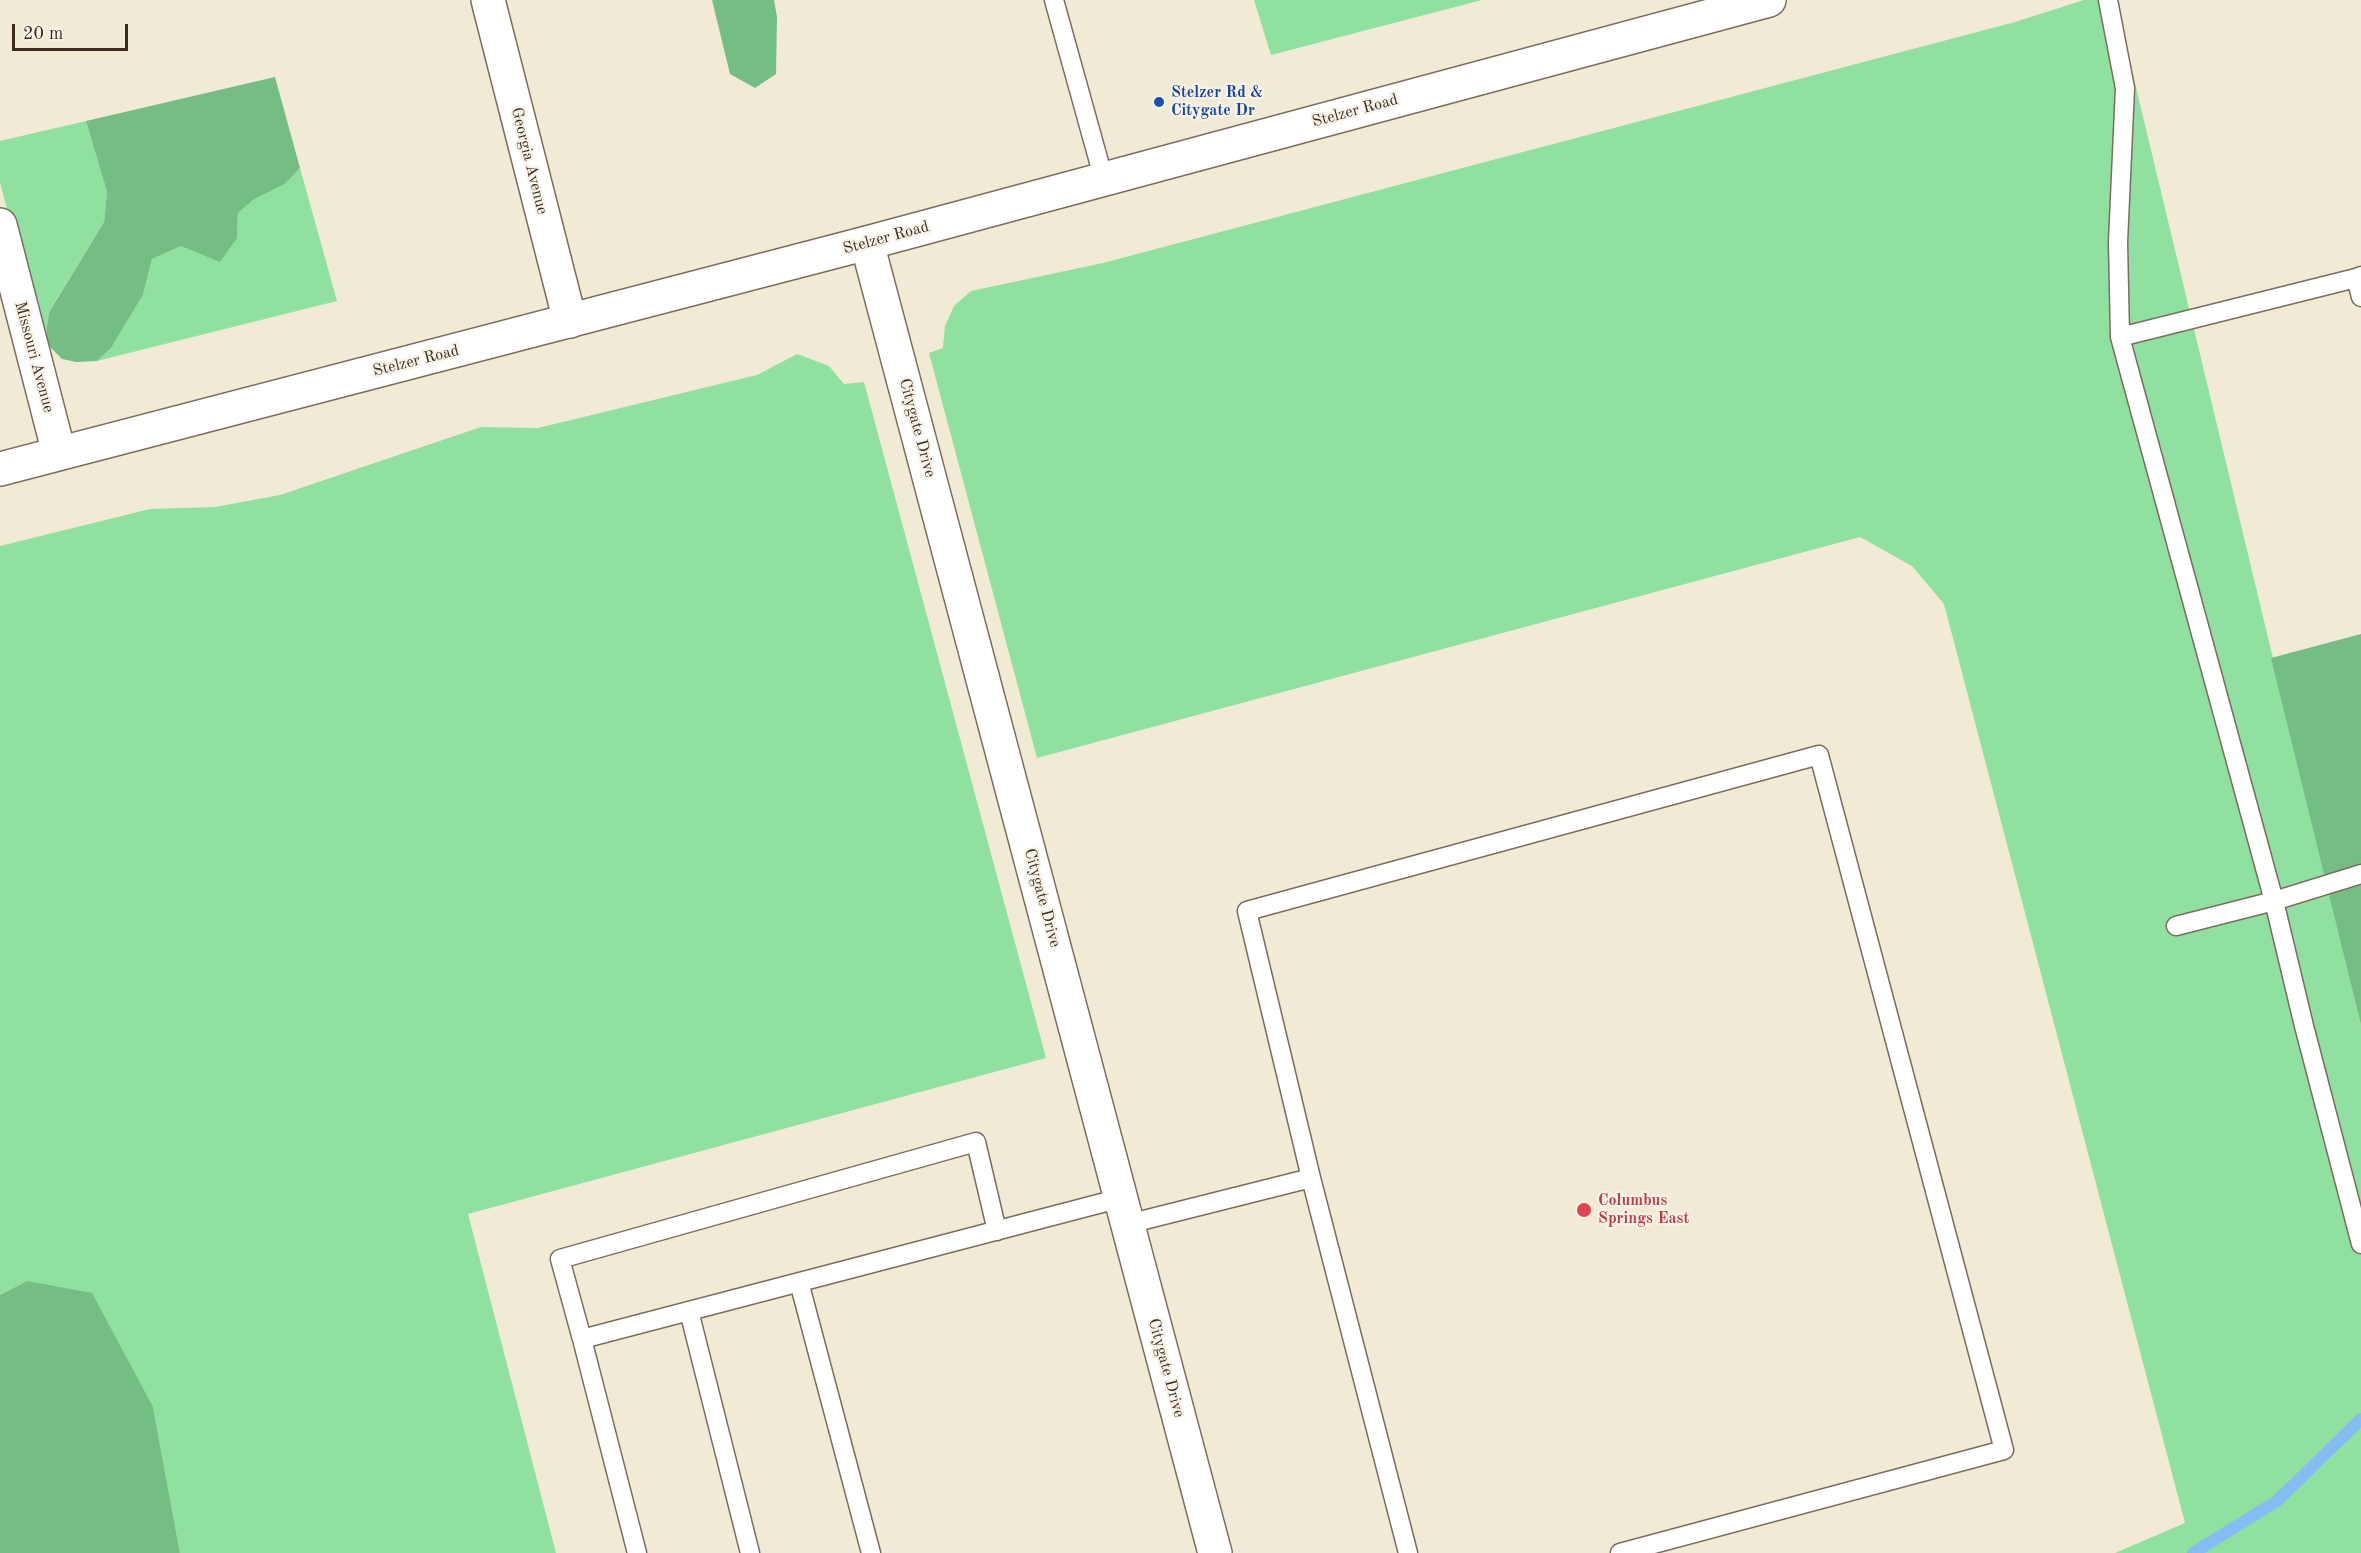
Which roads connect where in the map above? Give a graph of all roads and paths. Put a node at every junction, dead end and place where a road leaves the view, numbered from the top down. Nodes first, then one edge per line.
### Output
1 (488, 0) edge
2 (1054, 0) edge
3 (1770, 0) edge
4 (2108, 0) edge
5 (1104, 180) junction
6 (0, 225) edge
7 (867, 243) junction
8 (2358, 277) edge
9 (2361, 297) edge
10 (570, 321) junction
11 (2120, 337) junction
12 (59, 453) junction
13 (0, 469) edge
14 (2361, 874) edge
15 (2274, 901) junction
16 (2176, 926) dead end
17 (1311, 1178) junction
18 (1124, 1211) junction
19 (997, 1231) junction
20 (2361, 1244) edge
21 (799, 1282) junction
22 (688, 1311) junction
23 (582, 1339) junction
24 (637, 1553) edge
25 (750, 1553) edge
26 (871, 1553) edge
27 (1215, 1553) edge
28 (1408, 1553) edge
29 (1620, 1553) edge

1 - 10 street, Georgia Avenue
2 - 5 lane
3 - 5 street, Stelzer Road
4 - 11 lane
5 - 7 street, Stelzer Road
6 - 12 street, Missouri Avenue
7 - 10 street, Stelzer Road
7 - 18 street, Citygate Drive
8 - 9 lane
8 - 11 lane
10 - 12 street, Stelzer Road
11 - 15 lane
12 - 13 street, Stelzer Road
14 - 15 lane
15 - 16 lane
15 - 20 lane
17 - 18 lane
17 - 28 lane
17 - 29 lane
18 - 19 lane
18 - 27 street, Citygate Drive
19 - 21 lane
19 - 23 lane
21 - 22 lane
21 - 26 lane
22 - 23 lane
22 - 25 lane
23 - 24 lane

